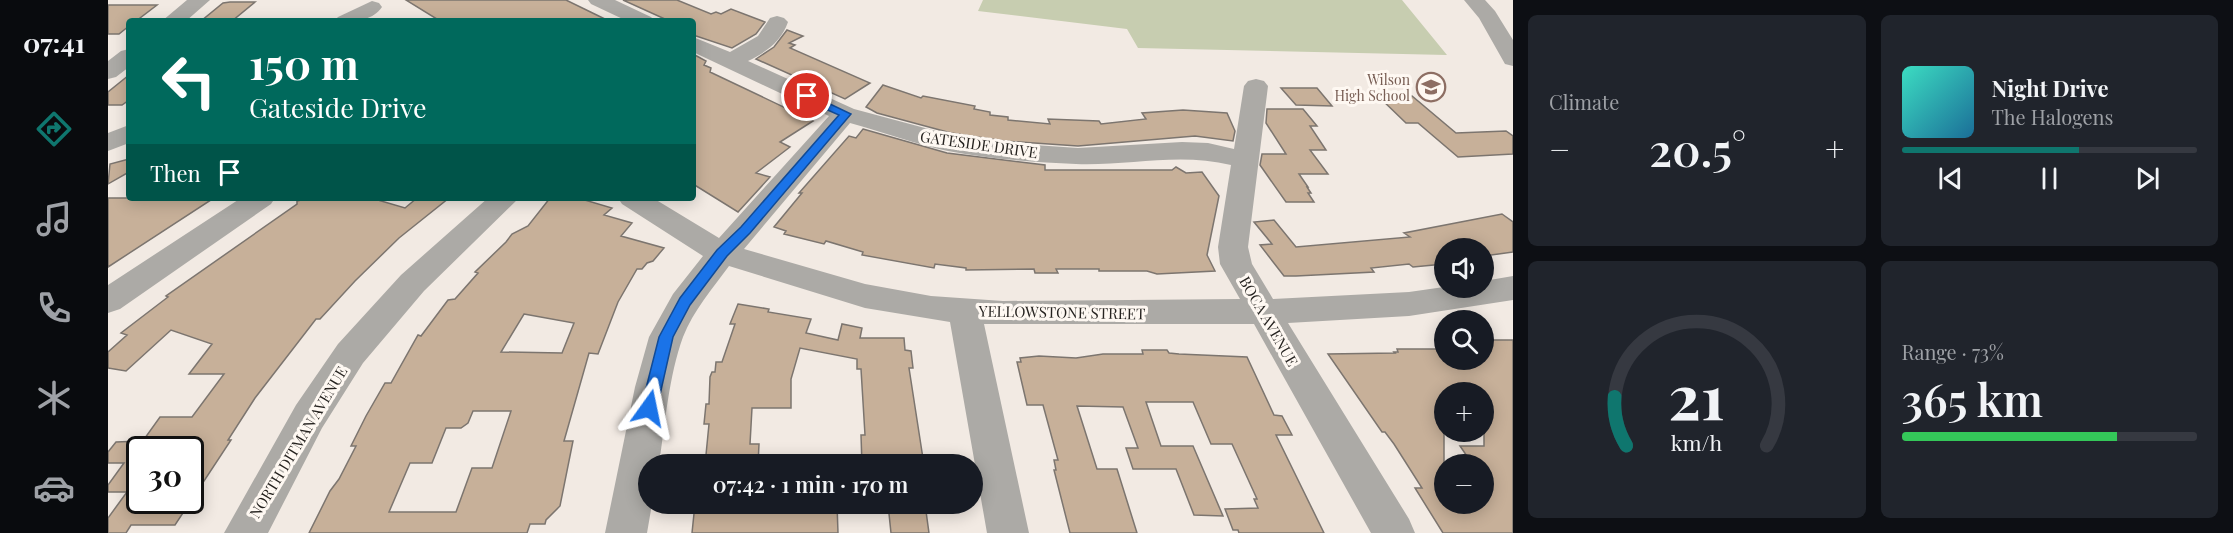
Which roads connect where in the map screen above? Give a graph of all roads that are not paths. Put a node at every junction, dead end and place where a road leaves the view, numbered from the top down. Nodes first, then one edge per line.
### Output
1 (200, 0) edge
2 (598, 0) edge
3 (1475, 1) edge
4 (1504, 7) dead end
5 (378, 9) edge
6 (177, 18) edge
7 (353, 18) edge
8 (637, 18) edge
9 (777, 22) dead end
10 (696, 45) edge
11 (1512, 56) edge
12 (126, 58) edge
13 (730, 61) junction
14 (108, 72) edge
15 (1256, 86) dead end
16 (845, 114) junction
17 (126, 134) edge
18 (108, 143) edge
19 (1246, 160) junction
20 (257, 201) edge
21 (502, 201) edge
22 (637, 201) edge
23 (722, 253) junction
24 (1513, 288) edge
25 (108, 301) edge
26 (965, 311) junction
27 (1264, 311) junction
28 (245, 533) edge
29 (626, 533) edge
30 (1008, 533) edge
31 (1394, 533) edge

1 - 6 street
2 - 8 street
3 - 4 street
3 - 11 street
5 - 7 street
9 - 13 street
10 - 13 street, GATESIDE DRIVE
12 - 14 street
13 - 16 street, GATESIDE DRIVE
15 - 19 street, BOCA AVENUE
16 - 19 street, GATESIDE DRIVE
16 - 23 street
17 - 18 street
19 - 27 street, BOCA AVENUE
20 - 25 street
21 - 28 street, NORTH DITMAN AVENUE
22 - 23 street, YELLOWSTONE STREET
23 - 26 street, YELLOWSTONE STREET
23 - 29 street
24 - 27 street, YELLOWSTONE STREET
26 - 27 street, YELLOWSTONE STREET
26 - 30 street
27 - 31 street, BOCA AVENUE

